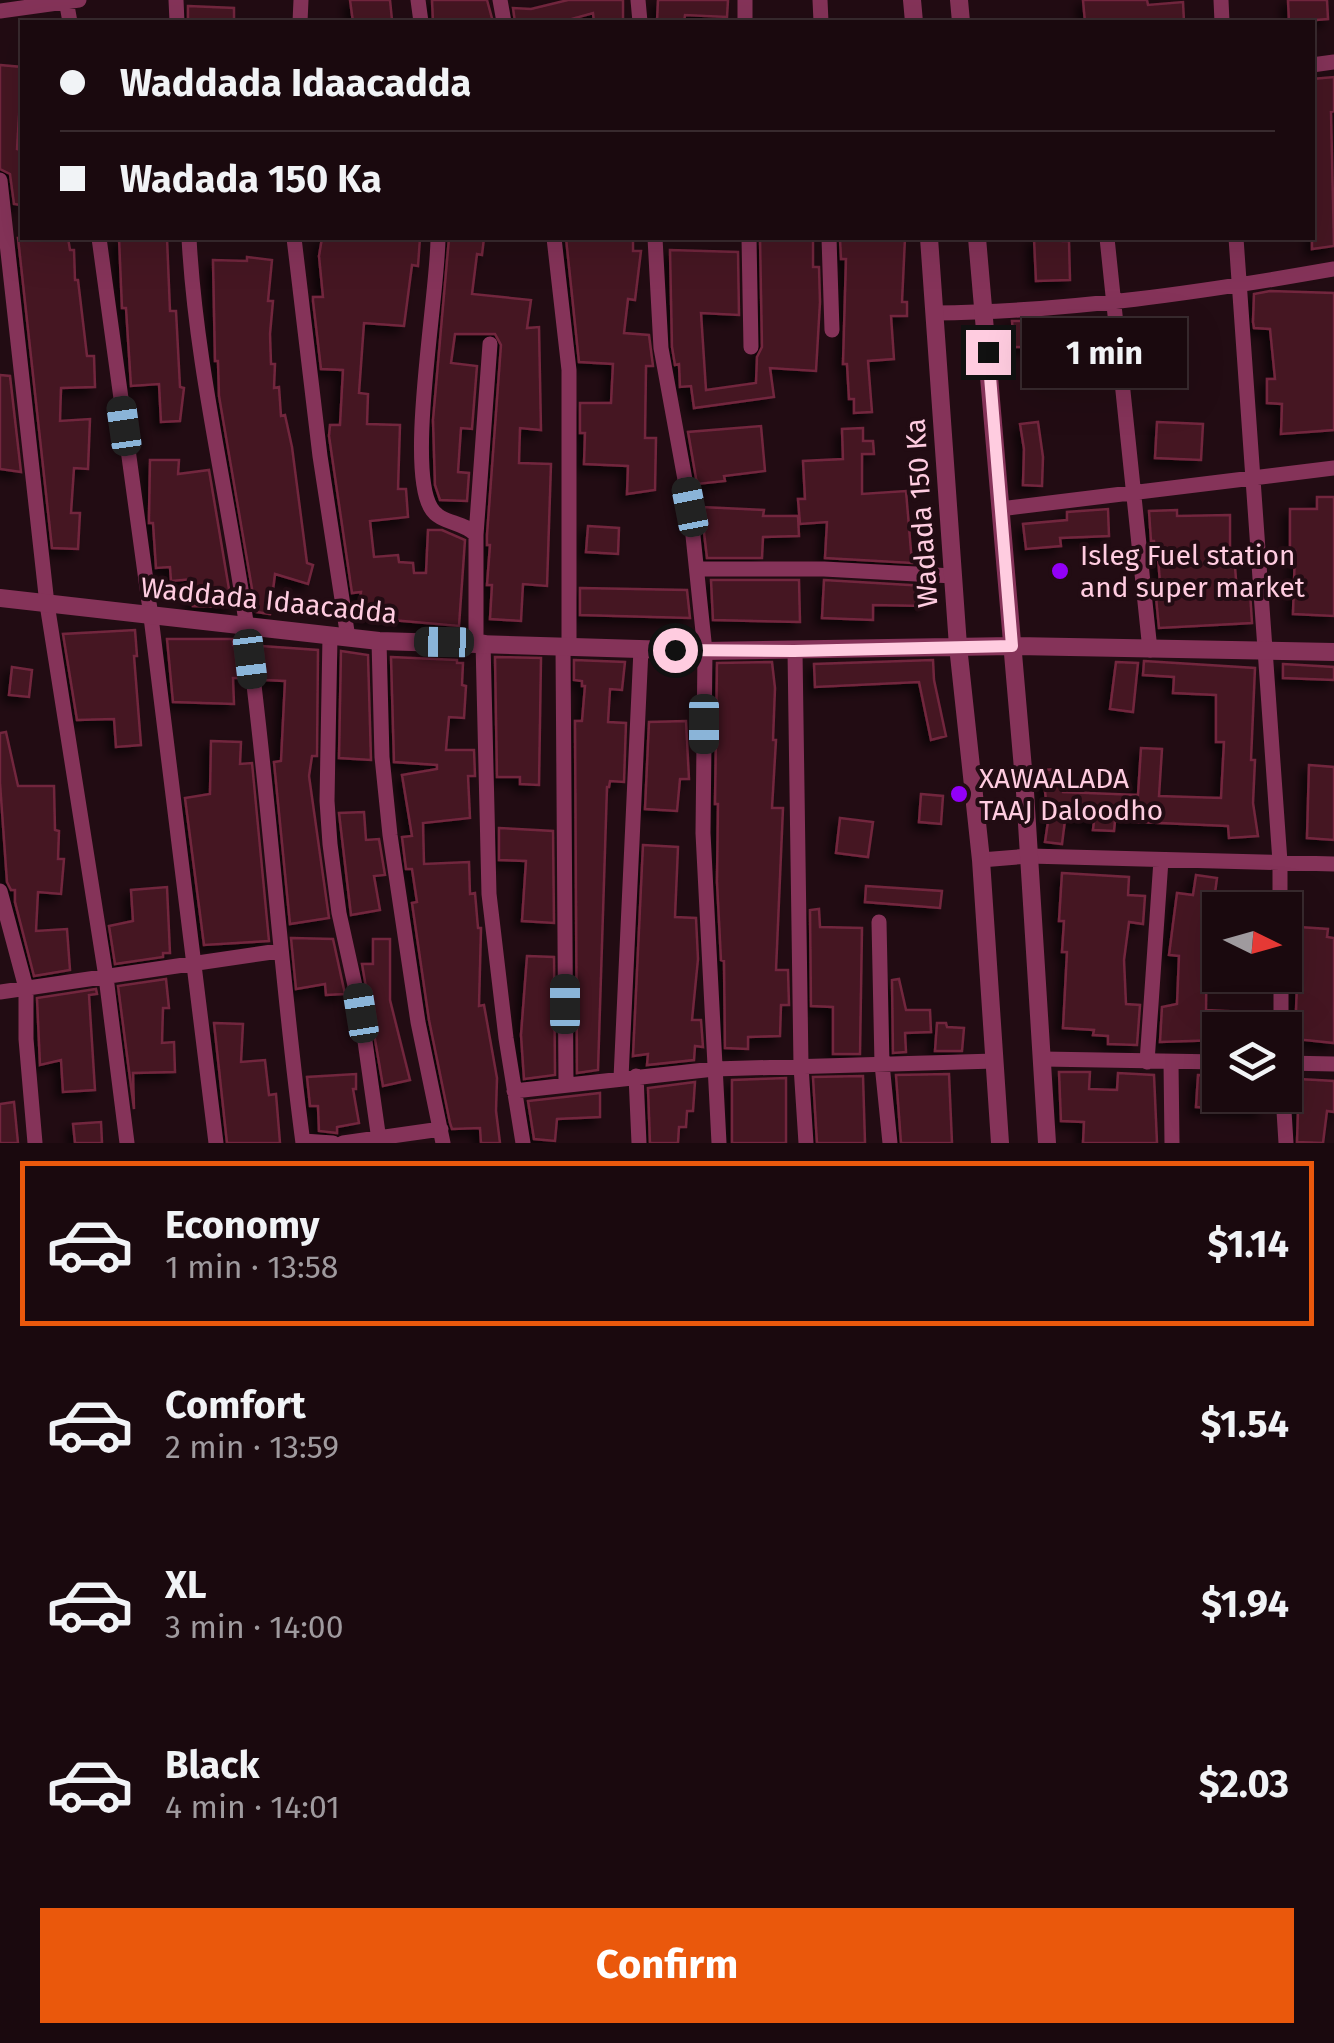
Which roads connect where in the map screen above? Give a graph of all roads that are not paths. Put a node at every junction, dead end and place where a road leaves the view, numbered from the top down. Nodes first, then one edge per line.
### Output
1 (71, 1) edge
2 (0, 11) edge
3 (0, 180) edge
4 (98, 240) edge
5 (189, 240) edge
6 (294, 240) edge
7 (438, 240) edge
8 (554, 240) edge
9 (656, 240) edge
10 (749, 240) edge
11 (829, 240) edge
12 (929, 240) edge
13 (977, 240) edge
14 (1107, 240) edge
15 (1236, 240) edge
16 (1334, 270) edge
17 (1240, 287) junction
18 (1112, 300) junction
19 (984, 313) junction
20 (934, 314) junction
21 (832, 330) dead end
22 (490, 344) dead end
23 (751, 346) dead end
24 (1334, 468) edge
25 (1255, 478) junction
26 (1133, 492) junction
27 (1000, 509) junction
28 (476, 535) junction
29 (696, 570) junction
30 (953, 576) junction
31 (0, 598) edge
32 (47, 604) junction
33 (152, 617) junction
34 (246, 628) junction
35 (339, 637) junction
36 (379, 641) junction
37 (479, 642) junction
38 (566, 646) junction
39 (958, 646) junction
40 (1012, 646) junction
41 (640, 649) junction
42 (1150, 650) junction
43 (794, 651) junction
44 (705, 652) junction
45 (1334, 652) edge
46 (1265, 653) junction
47 (1029, 856) junction
48 (980, 860) junction
49 (1161, 860) junction
50 (1280, 862) junction
51 (1334, 864) edge
52 (0, 891) edge
53 (1280, 892) edge
54 (879, 922) dead end
55 (279, 952) junction
56 (192, 966) junction
57 (106, 977) junction
58 (26, 988) junction
59 (0, 992) edge
60 (1042, 1059) junction
61 (995, 1061) junction
62 (1147, 1062) junction
63 (1171, 1062) junction
64 (1202, 1062) edge
65 (1302, 1063) edge
66 (882, 1064) junction
67 (1334, 1064) edge
68 (802, 1066) junction
69 (714, 1069) junction
70 (628, 1077) junction
71 (566, 1084) junction
72 (514, 1091) junction
73 (1284, 1112) edge
74 (442, 1136) edge
75 (379, 1140) junction
76 (303, 1142) edge
77 (35, 1143) edge
78 (127, 1143) edge
79 (216, 1143) edge
80 (333, 1143) edge
81 (344, 1143) edge
82 (361, 1143) edge
83 (523, 1143) edge
84 (639, 1143) edge
85 (719, 1143) edge
86 (806, 1143) edge
87 (890, 1143) edge
88 (1000, 1143) edge
89 (1047, 1143) edge
90 (1172, 1143) edge
91 (1286, 1143) edge

1 - 2 street
3 - 32 street
4 - 33 street
5 - 34 street
6 - 35 street
7 - 28 street
8 - 38 street
9 - 29 street
10 - 23 street
11 - 21 street
12 - 20 street, Wadada 150 Ka
13 - 19 street
14 - 18 street
15 - 17 street
16 - 17 street
17 - 18 street
17 - 25 street
18 - 19 street
18 - 26 street
19 - 20 street
19 - 27 street
20 - 30 street, Wadada 150 Ka
22 - 28 street
24 - 25 street
25 - 26 street
25 - 46 street
26 - 27 street
26 - 42 street
27 - 40 street
28 - 37 street
29 - 30 street
29 - 44 street
30 - 39 street, Wadada 150 Ka
31 - 32 street, Waddada Idaacadda
32 - 33 street, Waddada Idaacadda
32 - 57 street
33 - 34 street, Waddada Idaacadda
33 - 56 street
34 - 35 street, Waddada Idaacadda
34 - 55 street
35 - 36 street, Waddada Idaacadda
35 - 75 street
36 - 37 street, Waddada Idaacadda
36 - 74 street
37 - 38 street, Waddada Idaacadda
37 - 72 street
38 - 41 street, Waddada Idaacadda
38 - 71 street
39 - 40 street, Waddada Idaacadda
39 - 43 street, Waddada Idaacadda
39 - 48 street, Wadada 150 Ka
40 - 42 street, Waddada Idaacadda
40 - 47 street
41 - 44 street, Waddada Idaacadda
41 - 70 street
42 - 46 street, Waddada Idaacadda
43 - 44 street, Waddada Idaacadda
43 - 68 street
44 - 69 street
45 - 46 street, Waddada Idaacadda
46 - 50 street
47 - 48 street
47 - 49 street
47 - 60 street
48 - 61 street, Wadada 150 Ka
49 - 50 street
49 - 62 street
50 - 51 street
50 - 53 street
52 - 58 street
54 - 66 street
55 - 56 street
55 - 76 street
56 - 57 street
56 - 79 street
57 - 58 street
57 - 78 street
58 - 59 street
58 - 77 street
60 - 62 street
60 - 89 street
61 - 66 street
61 - 88 street, Wadada 150 Ka
62 - 63 street
63 - 64 street
63 - 90 street
65 - 67 street
66 - 68 street
66 - 87 street
68 - 69 street
68 - 86 street
69 - 70 street
69 - 85 street
70 - 71 street
70 - 84 street
71 - 72 street
72 - 83 street
73 - 91 street
74 - 75 street
75 - 82 street
76 - 80 street
81 - 82 street

